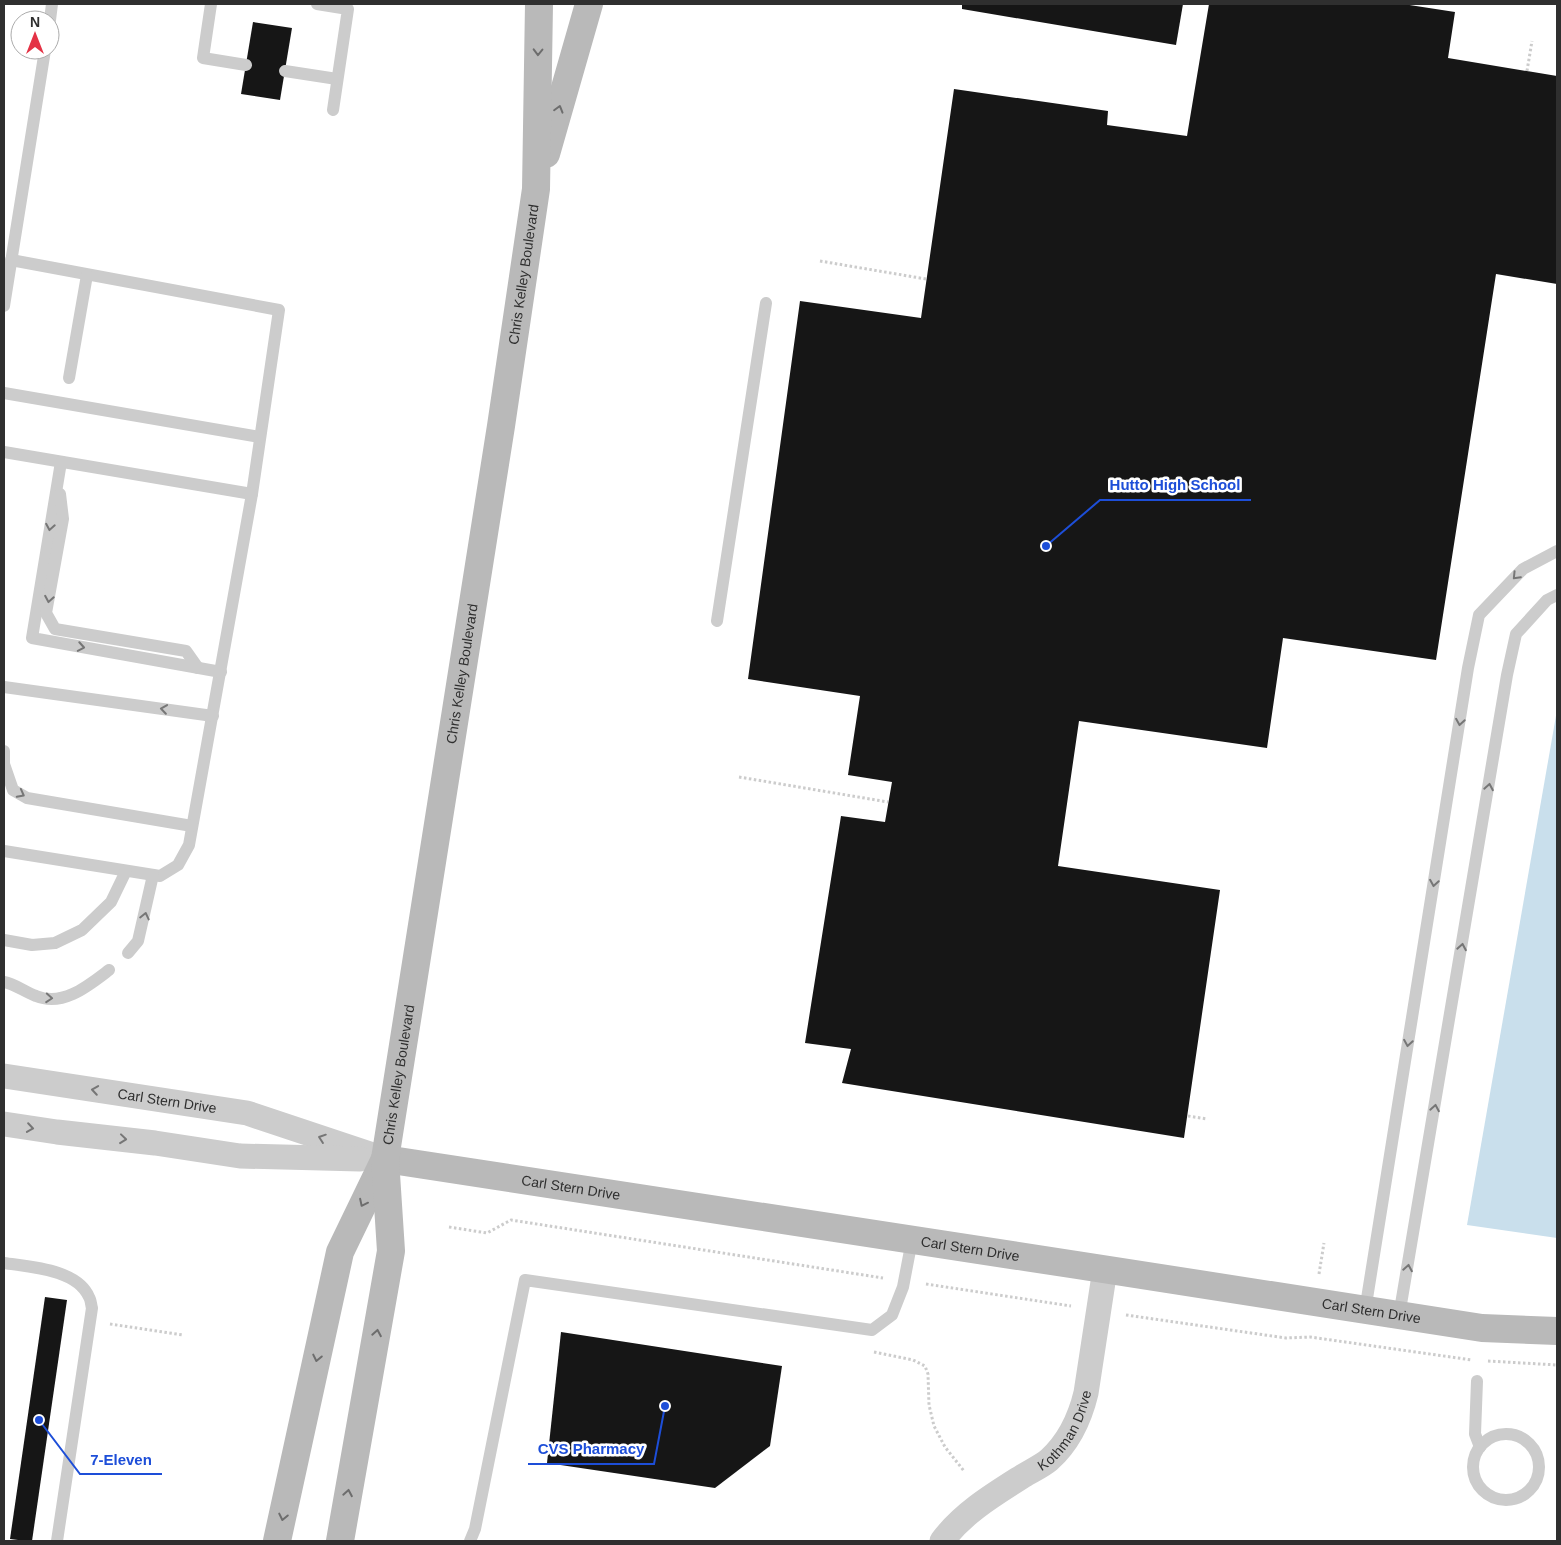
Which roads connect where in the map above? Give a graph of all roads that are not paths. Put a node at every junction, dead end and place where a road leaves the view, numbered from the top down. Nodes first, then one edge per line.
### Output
1 (212, 4) edge
2 (317, 4) edge
3 (539, 4) edge
4 (589, 4) edge
5 (349, 6) edge
6 (43, 60) edge
7 (246, 65) dead end
8 (285, 71) dead end
9 (337, 79) junction
10 (333, 110) dead end
11 (536, 189) junction
12 (11, 260) junction
13 (87, 275) junction
14 (766, 303) dead end
15 (4, 306) edge
16 (69, 378) dead end
17 (4, 392) edge
18 (260, 437) junction
19 (4, 452) edge
20 (61, 462) junction
21 (58, 482) junction
22 (252, 494) junction
23 (1557, 551) edge
24 (1557, 595) edge
25 (717, 621) dead end
26 (198, 668) junction
27 (221, 672) junction
28 (4, 687) edge
29 (213, 716) junction
30 (4, 751) edge
31 (192, 826) junction
32 (4, 851) edge
33 (126, 871) junction
34 (153, 875) junction
35 (4, 940) edge
36 (128, 953) dead end
37 (109, 970) dead end
38 (4, 982) edge
39 (4, 1076) edge
40 (4, 1124) edge
41 (385, 1159) junction
42 (912, 1240) junction
43 (4, 1263) edge
44 (1105, 1269) junction
45 (1365, 1311) junction
46 (1399, 1316) junction
47 (1557, 1331) edge
48 (1477, 1380) dead end
49 (1480, 1447) junction
50 (56, 1541) edge
51 (277, 1541) edge
52 (340, 1541) edge
53 (470, 1541) edge
54 (942, 1541) edge

1 - 7 lane
2 - 5 lane
3 -> 11 main road, Chris Kelley Boulevard
11 -> 4 main road, Chris Kelley Boulevard
5 - 9 lane
6 - 12 lane
8 - 9 lane
9 - 10 lane
11 - 41 main road, Chris Kelley Boulevard
12 - 13 lane
12 - 15 lane
13 - 16 lane
13 - 18 lane
14 - 25 lane
17 - 18 lane
18 - 22 lane
19 - 20 lane
20 - 21 lane
20 - 22 lane
21 -> 26 lane
21 -> 26 lane
22 - 27 lane
23 -> 45 lane
46 -> 24 lane
26 - 27 lane
27 - 29 lane
29 -> 28 lane
29 - 31 lane
30 -> 31 lane
31 - 34 lane
32 - 33 lane
33 - 34 lane
33 - 35 lane
36 -> 34 lane
38 -> 37 lane
41 -> 39 street, Carl Stern Drive
40 -> 41 street, Carl Stern Drive
41 - 42 main road, Carl Stern Drive
41 -> 51 main road, Chris Kelley Boulevard
52 -> 41 main road, Chris Kelley Boulevard
42 - 44 main road, Carl Stern Drive
42 - 53 lane
43 - 50 lane
44 - 45 main road, Carl Stern Drive
44 - 54 street, Kothman Drive
45 - 46 main road, Carl Stern Drive
46 - 47 main road, Carl Stern Drive
48 - 49 lane
49 - 49 lane

